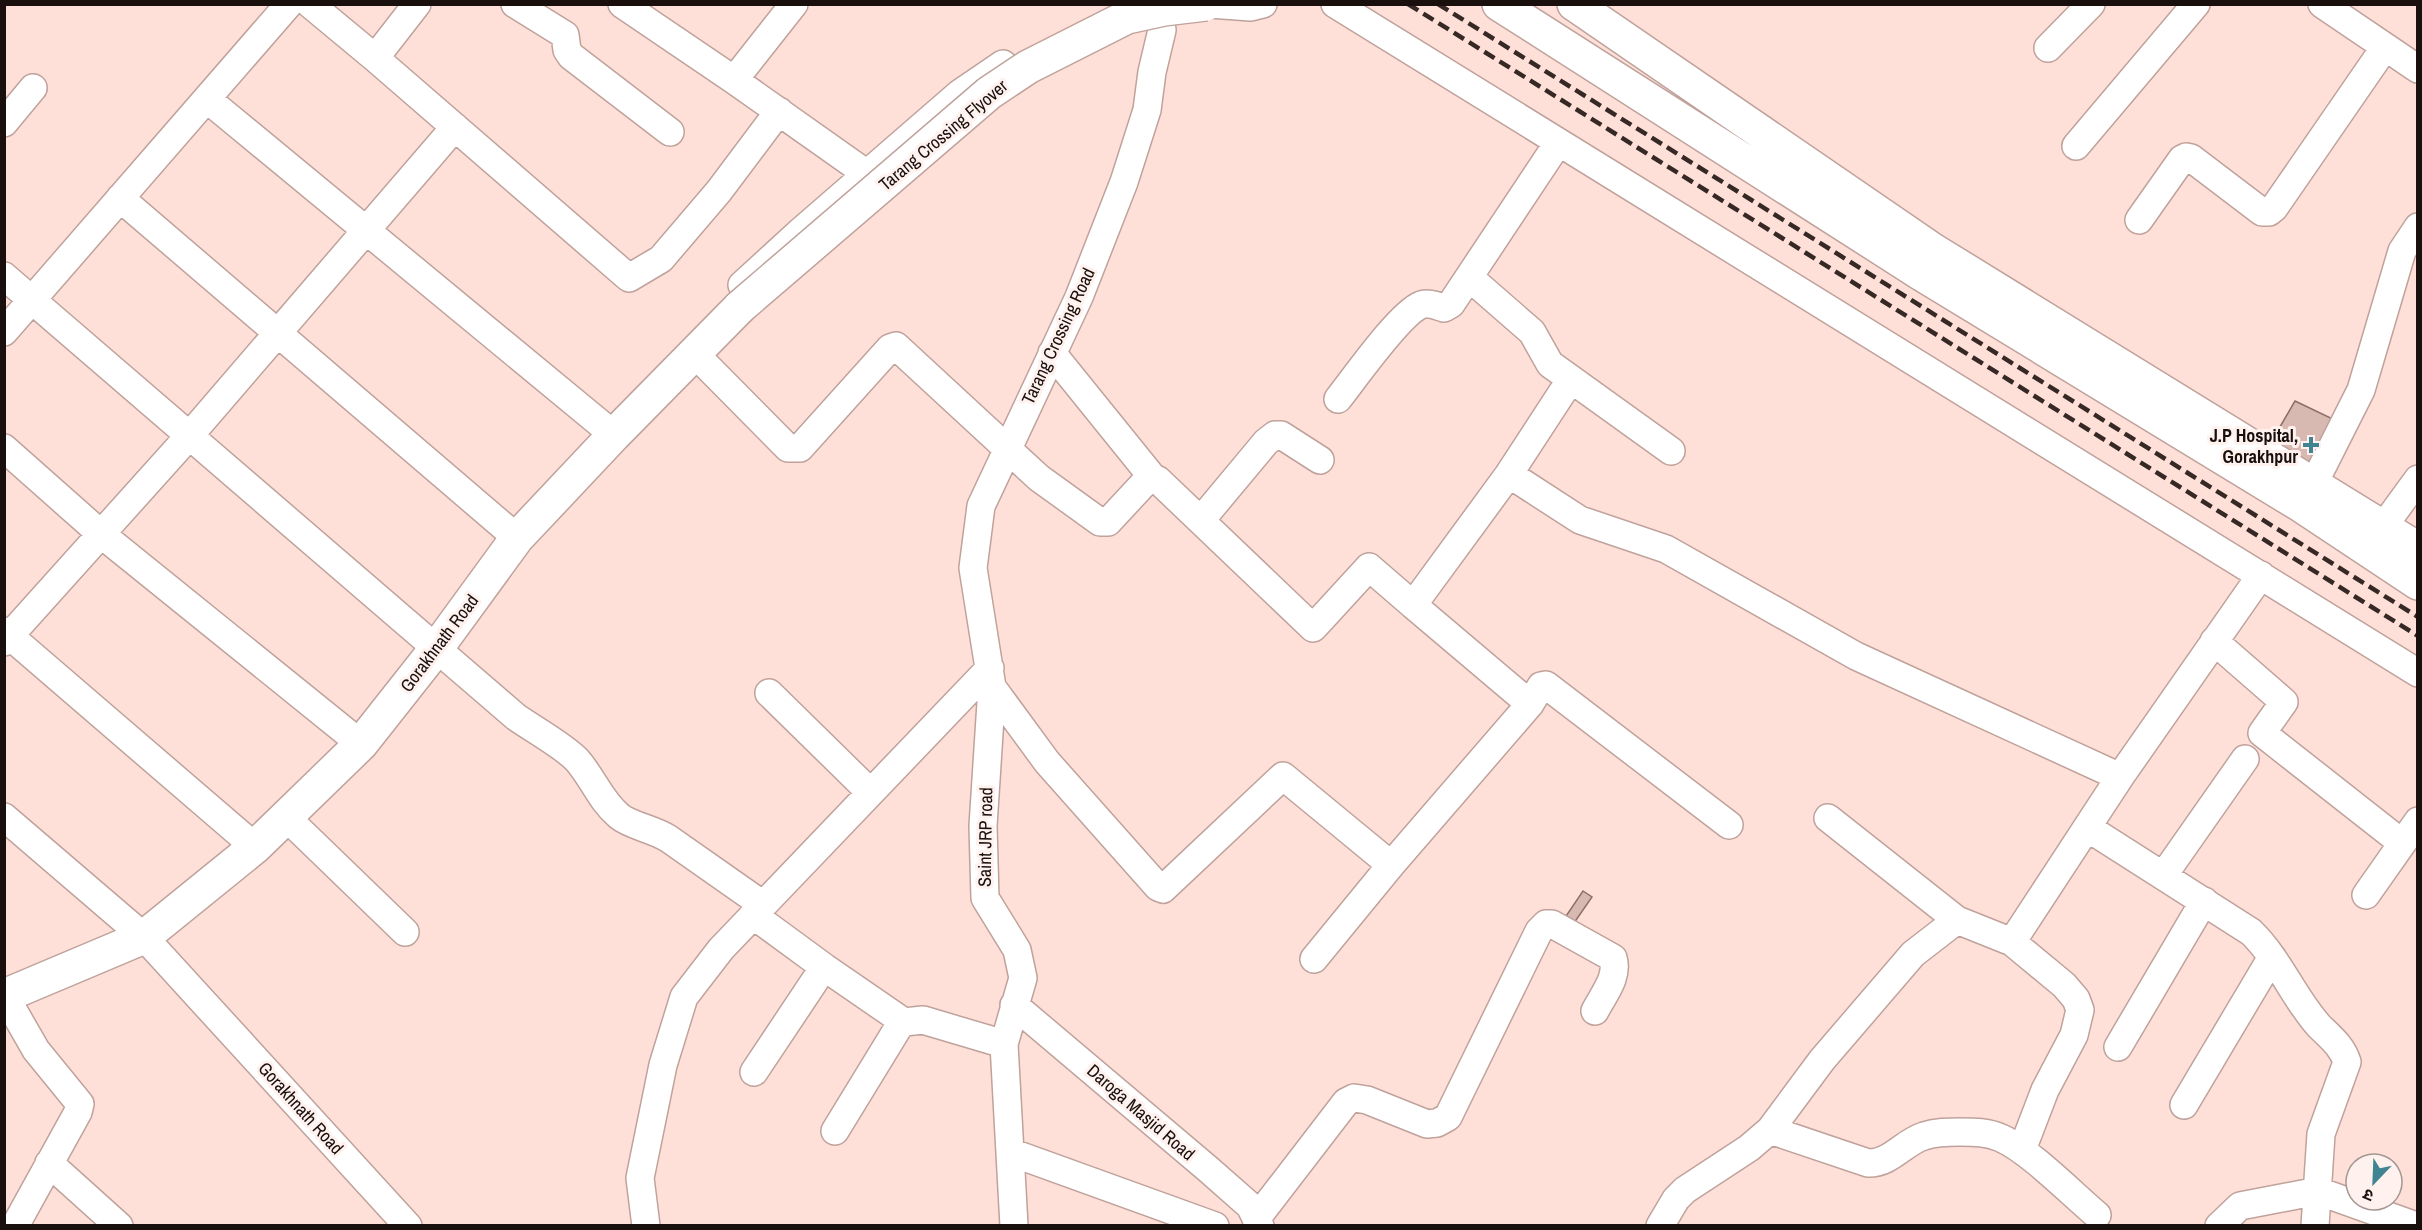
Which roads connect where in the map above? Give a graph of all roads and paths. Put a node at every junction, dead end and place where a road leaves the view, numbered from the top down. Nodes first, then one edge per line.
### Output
1 (289, 4) edge
2 (417, 4) edge
3 (515, 4) edge
4 (622, 4) edge
5 (794, 4) edge
6 (1145, 4) edge
7 (1158, 4) edge
8 (1208, 4) edge
9 (1263, 4) edge
10 (1335, 4) edge
11 (1499, 4) edge
12 (1574, 4) edge
13 (2091, 4) edge
14 (2196, 4) edge
15 (319, 7) edge
16 (2338, 8) edge
17 (2385, 47) junction
18 (2048, 48) dead end
19 (375, 58) junction
20 (2418, 69) edge
21 (734, 80) junction
22 (33, 88) dead end
23 (207, 99) junction
24 (779, 111) junction
25 (4, 123) edge
26 (455, 127) junction
27 (670, 132) dead end
28 (1558, 143) junction
29 (2076, 146) dead end
30 (867, 174) junction
31 (120, 198) junction
32 (2139, 220) dead end
33 (2418, 227) edge
34 (365, 231) junction
35 (4, 276) edge
36 (1470, 278) junction
37 (32, 299) junction
38 (4, 332) edge
39 (279, 332) junction
40 (705, 342) junction
41 (1052, 353) junction
42 (1571, 379) junction
43 (1338, 399) dead end
44 (190, 435) junction
45 (614, 435) junction
46 (4, 448) edge
47 (1006, 448) junction
48 (1671, 451) dead end
49 (1320, 460) dead end
50 (1509, 474) junction
51 (1153, 478) junction
52 (2418, 479) edge
53 (2307, 495) junction
54 (1201, 520) junction
55 (2383, 527) junction
56 (101, 534) junction
57 (517, 538) junction
58 (2418, 549) edge
59 (2261, 575) junction
60 (2418, 583) edge
61 (1413, 605) junction
62 (6, 636) edge
63 (2214, 641) junction
64 (436, 649) junction
65 (2418, 673) edge
66 (991, 678) junction
67 (769, 693) dead end
68 (1530, 704) junction
69 (361, 744) junction
70 (2245, 759) dead end
71 (2120, 777) junction
72 (870, 792) junction
73 (4, 817) edge
74 (286, 817) junction
75 (1828, 818) dead end
76 (2418, 821) edge
77 (1729, 825) dead end
78 (2088, 828) junction
79 (2402, 843) junction
80 (255, 847) junction
81 (1391, 866) junction
82 (2163, 876) junction
83 (2366, 896) dead end
84 (2204, 902) junction
85 (758, 910) junction
86 (1957, 920) junction
87 (405, 932) dead end
88 (144, 937) junction
89 (2012, 942) junction
90 (2272, 957) junction
91 (1314, 959) dead end
92 (824, 967) junction
93 (5, 996) edge
94 (1014, 1005) junction
95 (1594, 1011) dead end
96 (904, 1022) junction
97 (1004, 1044) junction
98 (2118, 1047) dead end
99 (754, 1072) dead end
100 (2184, 1105) dead end
101 (1770, 1130) junction
102 (835, 1131) dead end
103 (2022, 1150) junction
104 (1010, 1152) junction
105 (49, 1163) junction
106 (2318, 1191) junction
107 (2097, 1215) dead end
108 (1258, 1222) edge
109 (15, 1226) edge
110 (119, 1226) edge
111 (408, 1226) edge
112 (646, 1226) edge
113 (1014, 1226) edge
114 (1215, 1226) edge
115 (1660, 1226) edge
116 (2219, 1226) edge
117 (2315, 1226) edge
118 (2416, 1226) edge

1 - 23 street
2 - 19 street
3 - 27 street
4 - 21 street
5 - 21 street
6 - 30 street
7 - 41 street, Tarang Crossing Road
8 - 9 street
8 - 40 main road, Tarang Crossing Flyover, bridge
10 - 28 street
11 - 53 main road
12 - 53 main road
13 - 18 street
14 - 29 street
15 - 19 street
16 - 17 street
17 - 20 street
17 - 32 street
19 - 26 street
21 - 24 street
22 - 25 street
23 - 31 street
23 - 34 street
24 - 26 street
24 - 30 street
26 - 34 street
28 - 36 street
28 - 59 street
30 - 40 street
31 - 37 street
31 - 39 street
33 - 53 street
34 - 39 street
34 - 45 street
35 - 37 street
36 - 42 street
36 - 43 street
37 - 38 street
37 - 44 street
39 - 44 street
39 - 57 street
40 - 45 main road, Gorakhnath Road
40 - 47 street
41 - 47 street, Tarang Crossing Road
41 - 51 street
42 - 48 street
42 - 50 street
44 - 56 street
44 - 64 street
45 - 57 main road, Gorakhnath Road
46 - 56 street
47 - 51 street
47 - 66 street, Tarang Crossing Road
49 - 54 street
50 - 61 street
50 - 71 street
51 - 54 street
52 - 55 street
53 - 55 main road
53 - 60 main road
54 - 61 street
55 - 58 main road
56 - 62 street
56 - 69 street
57 - 64 main road, Gorakhnath Road
59 - 63 street
59 - 65 street
61 - 68 street
62 - 80 street
63 - 71 street
63 - 79 street
64 - 69 main road, Gorakhnath Road
64 - 85 street
66 - 72 street
66 - 81 street
66 - 94 street, Saint JRP road
67 - 72 street
68 - 77 street
68 - 81 street
69 - 74 main road, Gorakhnath Road
70 - 82 street
71 - 78 street
72 - 85 street
73 - 88 street
74 - 80 main road, Gorakhnath Road
74 - 87 street
75 - 86 street
76 - 79 street
78 - 82 street
78 - 89 street
79 - 83 street
80 - 88 main road, Gorakhnath Road
81 - 91 street
82 - 84 street
84 - 90 street
84 - 98 street
85 - 92 street
85 - 112 street
86 - 89 street
86 - 101 street
88 - 93 main road, Gorakhnath Road
88 - 111 street, Gorakhnath Road
89 - 103 street
90 - 100 street
90 - 106 street
92 - 96 street
92 - 99 street
93 - 105 street
94 - 97 street, Saint JRP road
94 - 108 street, Daroga Masjid Road
95 - 108 street
96 - 97 street
96 - 102 street
97 - 104 street, Saint JRP road
101 - 103 street
101 - 115 street
103 - 107 street
104 - 113 street, Saint JRP road
104 - 114 street
105 - 109 street
105 - 110 street
106 - 116 street
106 - 117 street
106 - 118 street

